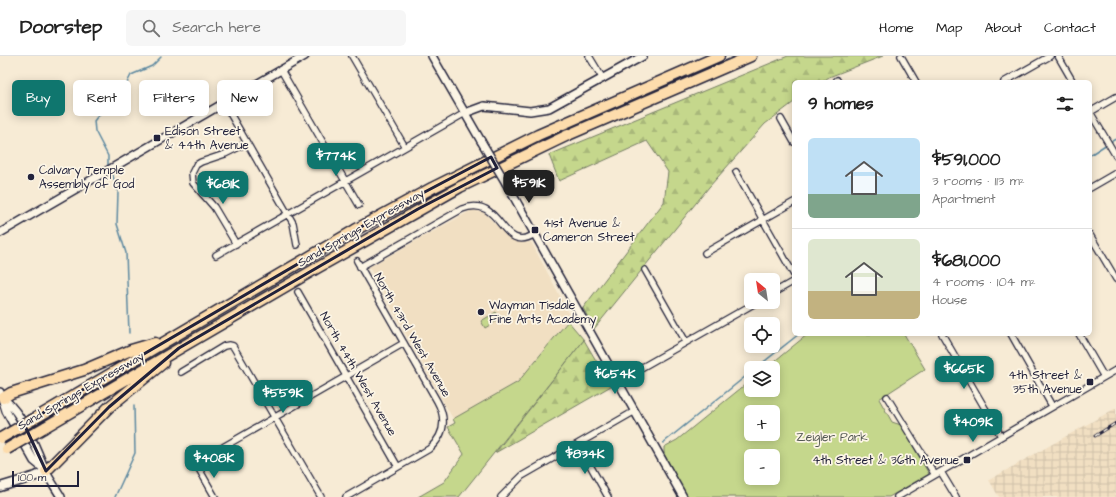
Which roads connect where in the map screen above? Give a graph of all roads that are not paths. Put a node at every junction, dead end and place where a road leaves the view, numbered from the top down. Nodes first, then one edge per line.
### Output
1 (305, 56) edge
2 (352, 56) edge
3 (432, 56) edge
4 (589, 56) edge
5 (643, 56) edge
6 (719, 56) edge
7 (751, 56) edge
8 (901, 56) edge
9 (1050, 56) edge
10 (1058, 56) edge
11 (280, 70) junction
12 (603, 79) junction
13 (264, 80) edge
14 (915, 80) edge
15 (1008, 80) edge
16 (1072, 80) edge
17 (1116, 97) edge
18 (217, 108) edge
19 (1092, 111) edge
20 (465, 113) junction
21 (1092, 115) edge
22 (231, 116) edge
23 (781, 119) dead end
24 (792, 138) edge
25 (247, 143) junction
26 (405, 147) junction
27 (1115, 153) edge
28 (736, 172) dead end
29 (1116, 173) edge
30 (345, 182) junction
31 (1092, 187) edge
32 (792, 203) edge
33 (358, 205) dead end
34 (288, 214) junction
35 (763, 220) junction
36 (0, 233) edge
37 (535, 234) junction
38 (1092, 238) edge
39 (236, 244) junction
40 (297, 245) dead end
41 (705, 253) dead end
42 (216, 255) dead end
43 (646, 270) dead end
44 (792, 271) edge
45 (1116, 279) edge
46 (792, 282) edge
47 (780, 289) edge
48 (298, 292) dead end
49 (745, 309) edge
50 (943, 336) edge
51 (1012, 336) edge
52 (1080, 336) edge
53 (172, 338) junction
54 (686, 342) junction
55 (404, 343) junction
56 (179, 348) junction
57 (1116, 370) edge
58 (181, 372) dead end
59 (346, 376) junction
60 (1104, 377) junction
61 (618, 381) junction
62 (1, 397) edge
63 (887, 397) dead end
64 (1052, 406) junction
65 (635, 411) junction
66 (275, 417) junction
67 (1000, 436) junction
68 (0, 438) edge
69 (578, 444) junction
70 (4, 451) edge
71 (398, 467) junction
72 (46, 471) junction
73 (938, 474) junction
74 (0, 487) edge
75 (61, 497) edge
76 (215, 497) edge
77 (321, 497) edge
78 (346, 497) edge
79 (501, 497) edge
80 (608, 497) edge
81 (682, 497) edge
82 (898, 497) edge
83 (956, 497) edge

1 - 11 street
2 - 26 street
3 - 20 street
4 - 12 street
5 - 12 street
6 - 53 highway, Sand Springs Expressway
7 - 56 highway, Sand Springs Expressway
8 - 14 street
9 - 15 street
10 - 16 street
11 - 13 street
11 - 30 street
12 - 20 street
17 - 19 street
18 - 36 street
20 - 26 street
20 - 37 street, bridge
21 - 27 street
22 - 25 street
23 - 24 street
25 - 34 street
25 - 39 street
26 - 30 street
28 - 35 street
29 - 31 street
30 - 33 street
30 - 34 street
32 - 35 street
34 - 39 street
34 - 40 street
35 - 41 street
35 - 44 street
37 - 55 street, North 43rd West Avenue
37 - 61 street
38 - 45 street
39 - 42 street
43 - 54 street
46 - 47 street
48 - 59 street, North 44th West Avenue
49 - 54 street
50 - 67 street
51 - 64 street
52 - 60 street
53 - 62 highway
53 - 68 highway, Sand Springs Expressway, bridge
54 - 61 street
55 - 59 street
55 - 71 street, North 43rd West Avenue
56 - 70 highway, Sand Springs Expressway, bridge
56 - 72 highway
57 - 60 street
58 - 66 street
59 - 66 street
59 - 71 street, North 44th West Avenue
60 - 64 street
61 - 65 street
62 - 72 street
63 - 73 street
64 - 67 street
65 - 69 street
65 - 81 street
66 - 76 street
66 - 77 street
67 - 73 street
69 - 79 street
69 - 80 street
71 - 78 street
72 - 74 main road
72 - 75 street
73 - 82 street
73 - 83 street

